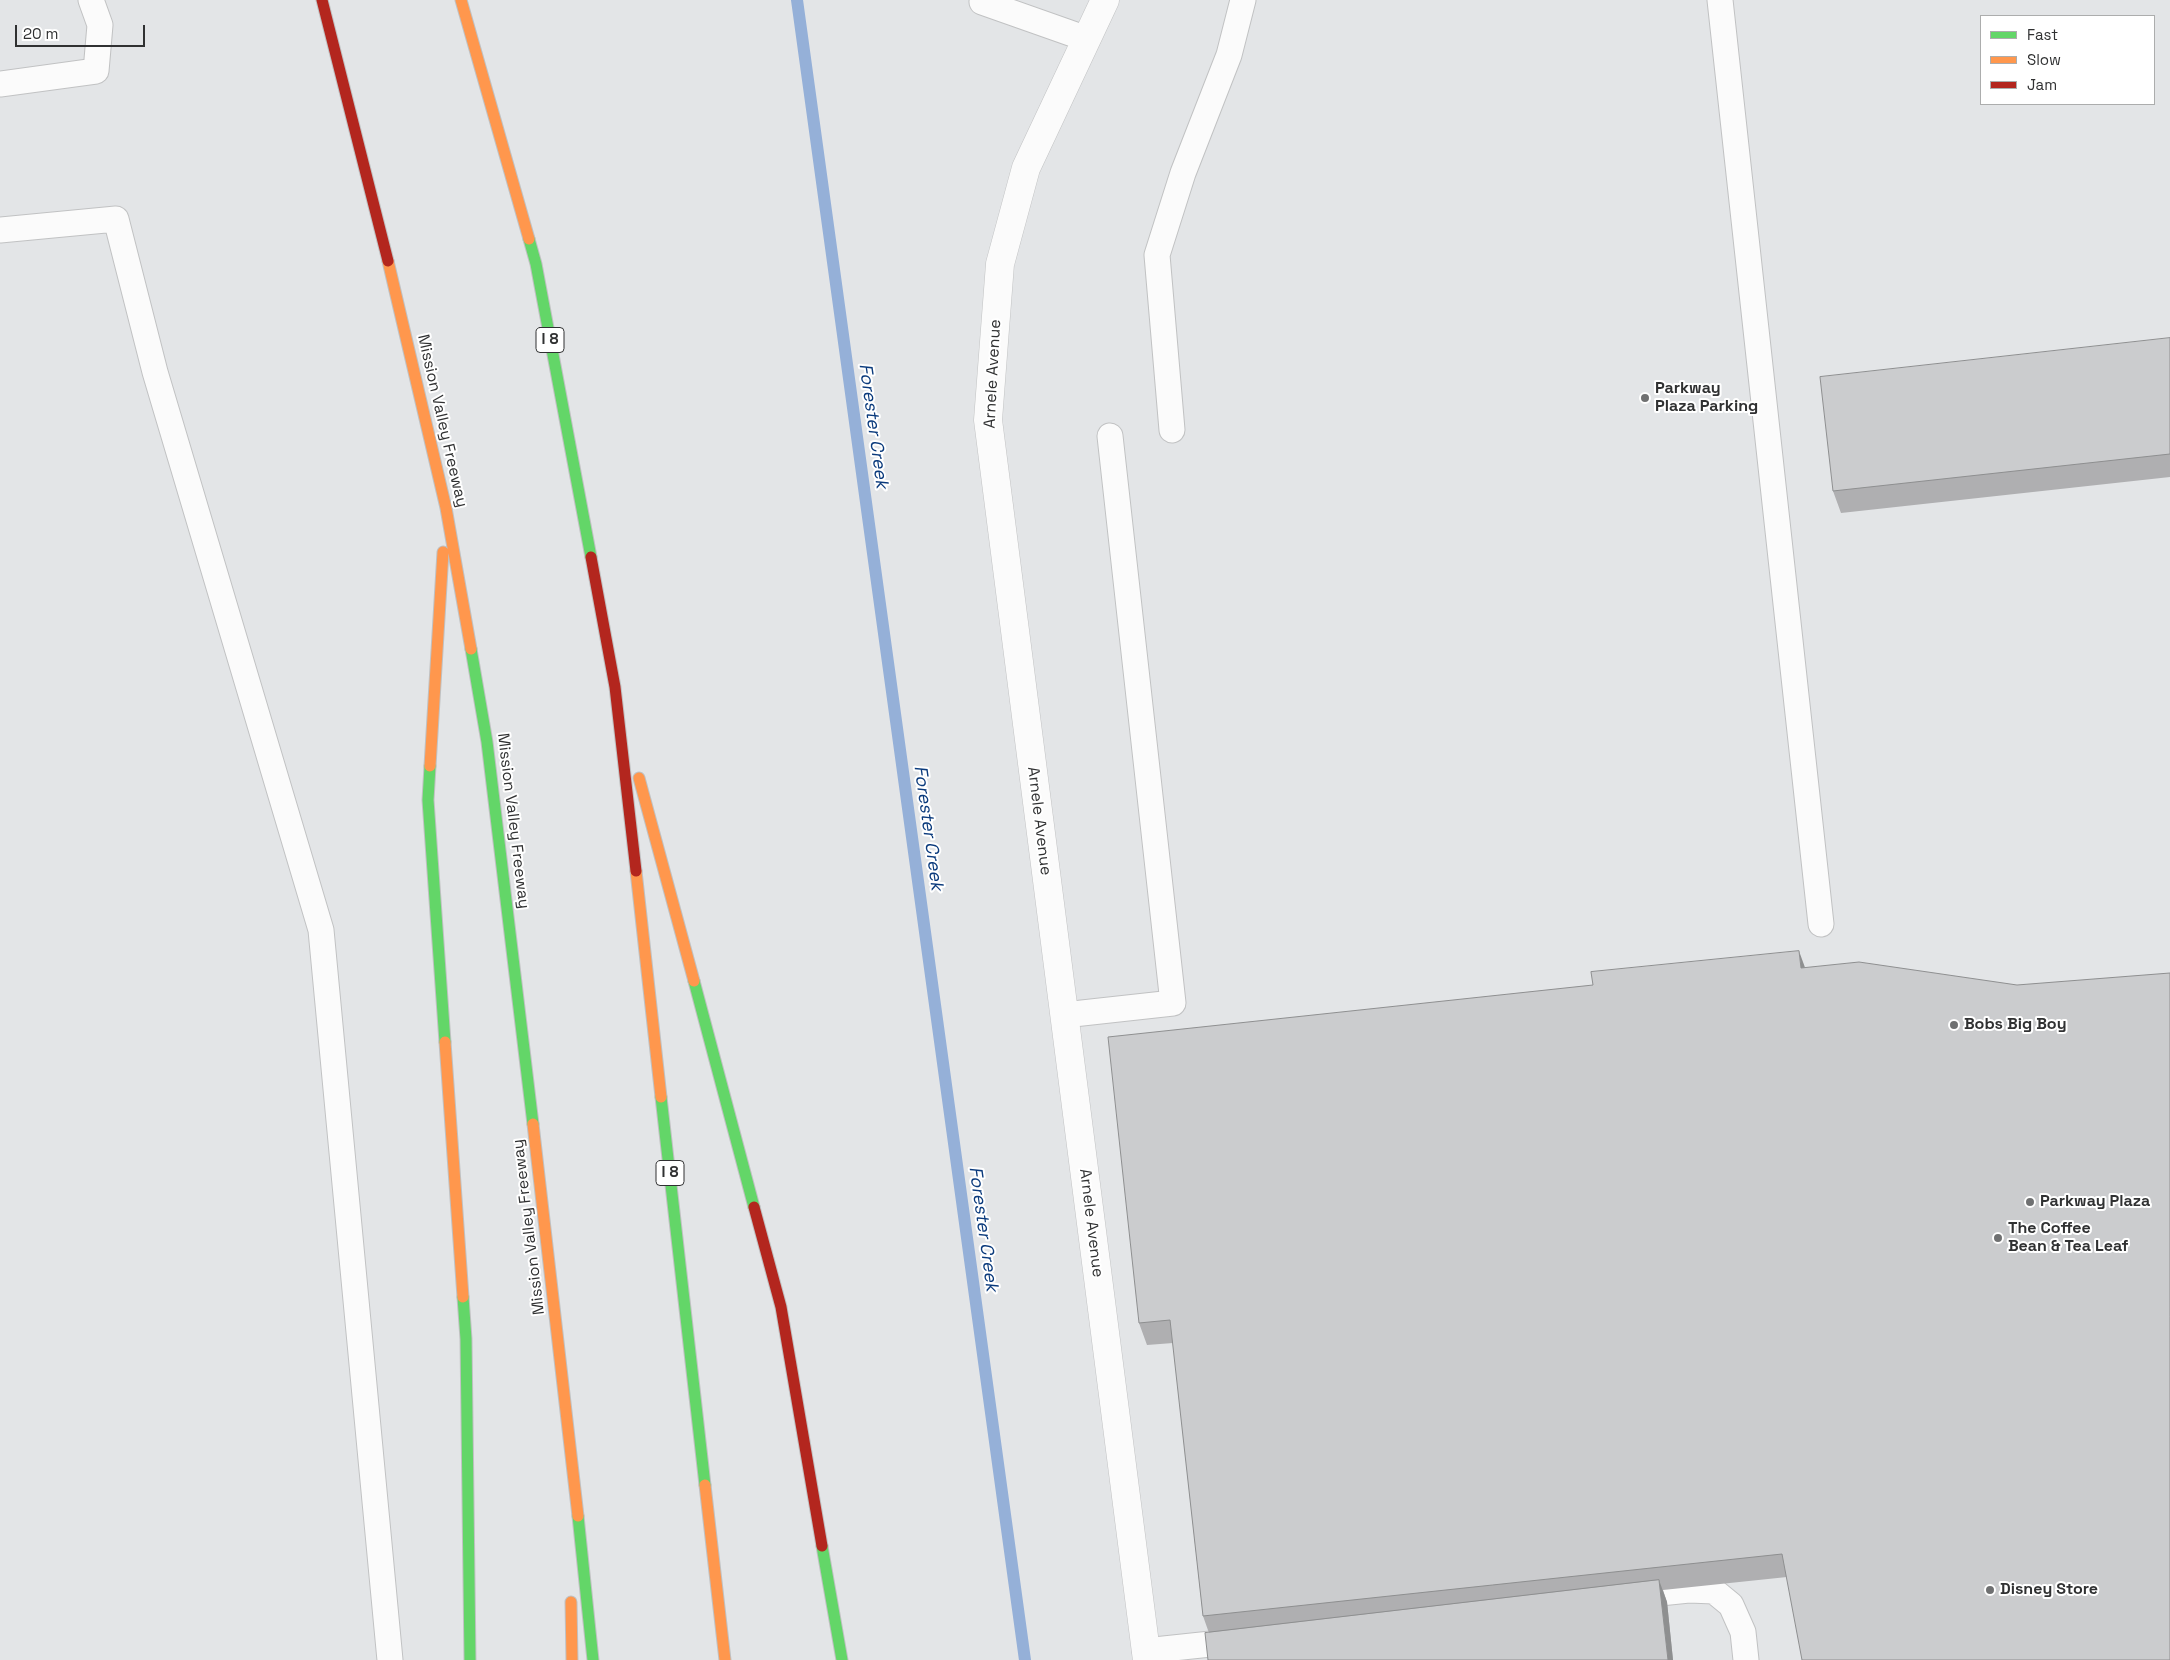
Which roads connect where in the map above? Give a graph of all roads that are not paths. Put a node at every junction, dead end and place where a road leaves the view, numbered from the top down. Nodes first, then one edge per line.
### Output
1 (91, 0) edge
2 (322, 0) edge
3 (461, 0) edge
4 (1105, 0) edge
5 (1243, 0) edge
6 (1720, 0) edge
7 (982, 2) dead end
8 (1086, 39) junction
9 (0, 84) edge
10 (0, 230) edge
11 (1172, 430) dead end
12 (1110, 436) dead end
13 (446, 508) junction
14 (615, 687) junction
15 (1821, 924) dead end
16 (1064, 1015) junction
17 (568, 1418) junction
18 (570, 1554) dead end
19 (571, 1592) dead end
20 (1610, 1599) edge
21 (1264, 1638) edge
22 (1146, 1656) edge
23 (390, 1660) edge
24 (470, 1660) edge
25 (572, 1660) edge
26 (593, 1660) edge
27 (724, 1660) edge
28 (842, 1660) edge
29 (1746, 1660) edge

1 - 9 lane
2 - 13 highway, Mission Valley Freeway
3 - 14 highway, I 8
4 - 8 street, Arnele Avenue
5 - 11 lane
6 - 15 lane
7 - 8 lane
8 - 16 street, Arnele Avenue
10 - 23 lane
12 - 16 lane
13 - 17 highway, Mission Valley Freeway
13 - 24 highway
14 - 27 highway, I 8
14 - 28 highway
16 - 22 street, Arnele Avenue
17 - 18 highway
17 - 26 highway, Mission Valley Freeway
19 - 25 highway
20 - 29 lane
21 - 22 lane

